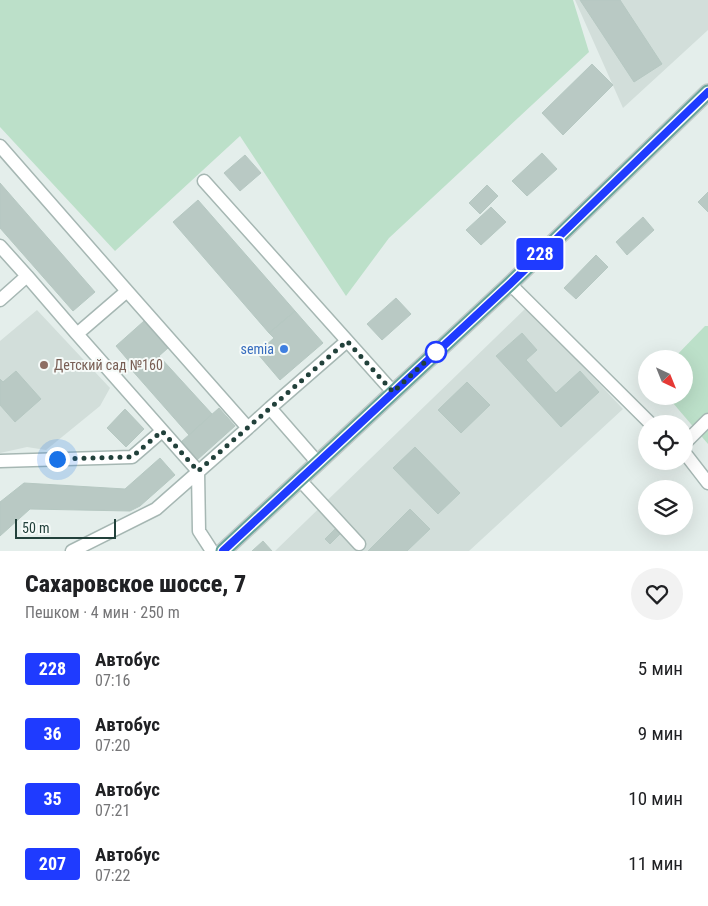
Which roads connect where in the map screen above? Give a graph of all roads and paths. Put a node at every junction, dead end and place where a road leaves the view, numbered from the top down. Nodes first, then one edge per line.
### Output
1 (708, 92) edge
2 (0, 146) edge
3 (204, 181) dead end
4 (0, 246) edge
5 (26, 276) junction
6 (510, 284) junction
7 (127, 291) junction
8 (0, 300) edge
9 (78, 334) junction
10 (347, 341) junction
11 (393, 392) junction
12 (270, 408) junction
13 (642, 415) edge
14 (708, 420) edge
15 (248, 428) junction
16 (162, 431) junction
17 (693, 435) edge
18 (0, 461) edge
19 (318, 463) junction
20 (693, 464) edge
21 (198, 471) junction
22 (300, 480) junction
23 (708, 483) edge
24 (359, 544) dead end
25 (72, 551) edge
26 (212, 551) edge
27 (223, 551) edge

1 - 6 main road
2 - 7 lane
3 - 10 lane
4 - 5 lane
5 - 8 lane
5 - 9 lane
6 - 11 main road
6 - 13 lane
7 - 9 lane
7 - 15 lane
9 - 16 lane
10 - 11 lane
10 - 12 lane
11 - 19 main road
12 - 15 lane
12 - 19 lane
14 - 17 lane
15 - 21 lane
16 - 18 lane
16 - 21 lane
19 - 22 main road
20 - 23 lane
21 - 25 lane
21 - 26 lane
22 - 24 lane
22 - 27 main road

